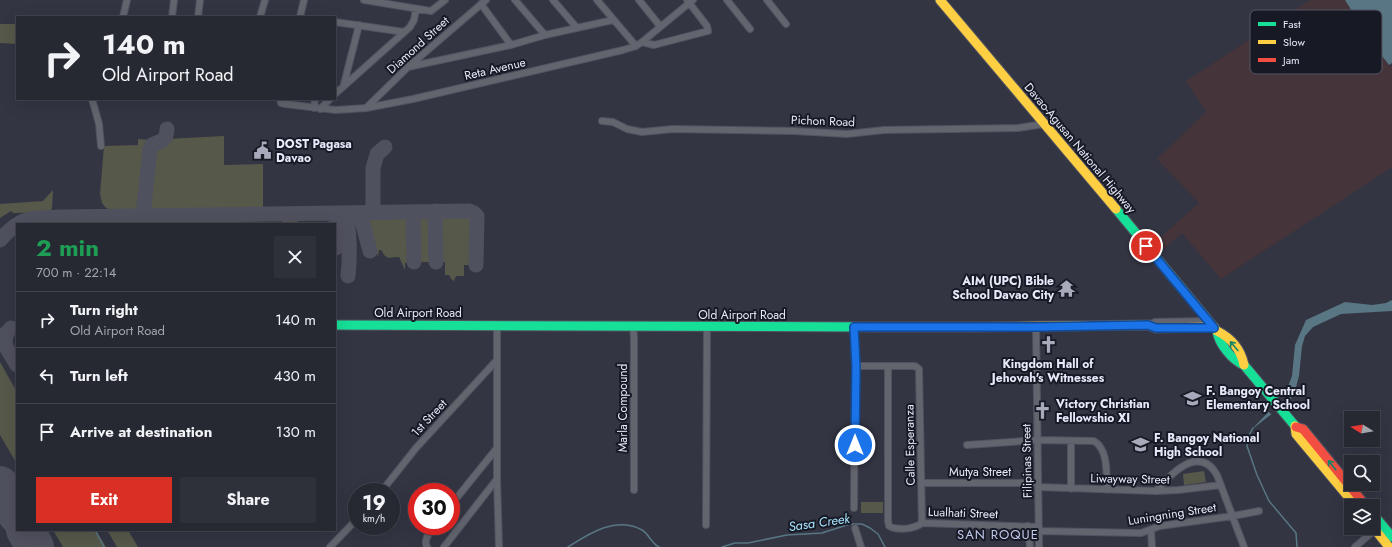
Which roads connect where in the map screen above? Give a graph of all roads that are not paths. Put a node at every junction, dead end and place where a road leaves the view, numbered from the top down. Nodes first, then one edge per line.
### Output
1 (127, 0) edge
2 (174, 0) edge
3 (200, 0) edge
4 (265, 0) edge
5 (304, 0) edge
6 (364, 0) edge
7 (445, 0) edge
8 (515, 0) edge
9 (553, 0) edge
10 (596, 0) edge
11 (639, 0) edge
12 (727, 0) edge
13 (767, 0) edge
14 (940, 0) edge
15 (690, 1) edge
16 (484, 2) edge
17 (416, 9) junction
18 (123, 16) edge
19 (172, 16) edge
20 (198, 16) edge
21 (260, 16) edge
22 (300, 16) edge
23 (613, 20) junction
24 (336, 22) edge
25 (786, 24) dead end
26 (359, 26) junction
27 (660, 26) junction
28 (577, 28) junction
29 (750, 29) dead end
30 (404, 32) junction
31 (545, 35) junction
32 (642, 42) junction
33 (511, 45) junction
34 (636, 46) junction
35 (408, 68) junction
36 (344, 84) junction
37 (336, 93) edge
38 (92, 100) edge
39 (280, 100) edge
40 (315, 100) edge
41 (329, 100) edge
42 (366, 108) junction
43 (317, 109) junction
44 (602, 121) dead end
45 (1044, 124) junction
46 (100, 146) dead end
47 (336, 325) edge
48 (496, 325) junction
49 (633, 327) junction
50 (707, 327) junction
51 (854, 327) junction
52 (1036, 327) junction
53 (1213, 327) junction
54 (496, 361) junction
55 (856, 366) junction
56 (888, 366) junction
57 (1295, 426) junction
58 (1038, 440) junction
59 (1071, 441) junction
60 (967, 445) dead end
61 (497, 448) junction
62 (497, 479) junction
63 (388, 483) edge
64 (921, 483) junction
65 (1038, 485) junction
66 (1221, 485) junction
67 (1071, 488) junction
68 (634, 490) dead end
69 (1107, 490) junction
70 (1156, 491) junction
71 (460, 494) edge
72 (1350, 499) edge
73 (1360, 499) edge
74 (854, 508) dead end
75 (1259, 511) dead end
76 (1233, 516) junction
77 (922, 522) junction
78 (706, 525) dead end
79 (1028, 526) junction
80 (348, 528) edge
81 (855, 528) dead end
82 (1039, 529) junction
83 (1150, 530) junction
84 (1380, 530) edge
85 (1380, 533) edge
86 (428, 535) edge
87 (1368, 535) edge
88 (1392, 537) edge
89 (499, 544) edge
90 (426, 546) edge
91 (330, 547) edge
92 (444, 547) edge
93 (492, 547) edge
94 (861, 547) edge
95 (1030, 547) edge
96 (1039, 547) edge
97 (1152, 547) edge
98 (1244, 547) edge
99 (1355, 547) edge
100 (1389, 547) edge

1 - 18 street
2 - 19 street
3 - 20 street
4 - 21 street
5 - 22 street
6 - 17 street
7 - 17 street
8 - 31 street
9 - 28 street
10 - 23 street
11 - 27 street
12 - 29 street
13 - 25 street
14 - 45 street, Davao-Agusan National Highway
15 - 27 street, Reta Avenue
15 - 32 street
16 - 33 street
16 - 35 street, Diamond Street
17 - 30 street
23 - 28 street
23 - 34 street
24 - 26 street
26 - 30 street
26 - 36 street
27 - 32 street, Reta Avenue
28 - 31 street
30 - 36 street
31 - 33 street
32 - 34 street, Reta Avenue
33 - 35 street
34 - 42 street, Reta Avenue
35 - 42 street, Diamond Street
36 - 37 street
38 - 46 street
39 - 43 street, Reta Avenue
40 - 43 street
41 - 43 street
42 - 43 street, Reta Avenue
44 - 45 street, Pichon Road
45 - 53 street, Davao-Agusan National Highway
47 - 48 street, Old Airport Road
48 - 49 street, Old Airport Road
48 - 54 street
49 - 50 street, Old Airport Road
49 - 68 street, Marla Compound
50 - 51 street, Old Airport Road
50 - 78 street
51 - 52 street, Old Airport Road
51 - 55 street
52 - 53 street, Old Airport Road
52 - 58 street, Filipinas Street
53 - 57 street, Davao-Agusan National Highway
54 - 61 street
54 - 63 street, 1st Street
55 - 56 street
55 - 74 street
56 - 64 street, Calle Esperanza
56 - 77 street, Lualhati Street
57 - 72 street, Davao-Agusan National Highway
73 -> 57 street, Davao-Agusan National Highway
58 - 59 street
58 - 60 street
58 - 65 street, Filipinas Street
59 - 67 street
59 - 69 street
61 - 62 street
61 - 71 street
62 - 89 street
62 - 92 street
64 - 65 street, Mutya Street
64 - 77 street, Calle Esperanza
65 - 67 street, Liwayway Street
65 - 82 street, Filipinas Street
66 - 70 street, Liwayway Street
66 - 70 street
66 - 76 street
67 - 69 street, Liwayway Street
69 - 70 street, Liwayway Street
75 - 76 street, Luningning Street
76 - 83 street, Luningning Street
76 - 98 street
77 - 79 street, Lualhati Street
79 - 82 street, Lualhati Street
79 - 95 street
80 - 91 street
81 - 94 street
82 - 83 street, Luningning Street
82 - 96 street, Filipinas Street
83 - 97 street
84 - 88 street
85 - 100 street
86 - 90 street
87 - 99 street
89 - 93 street

